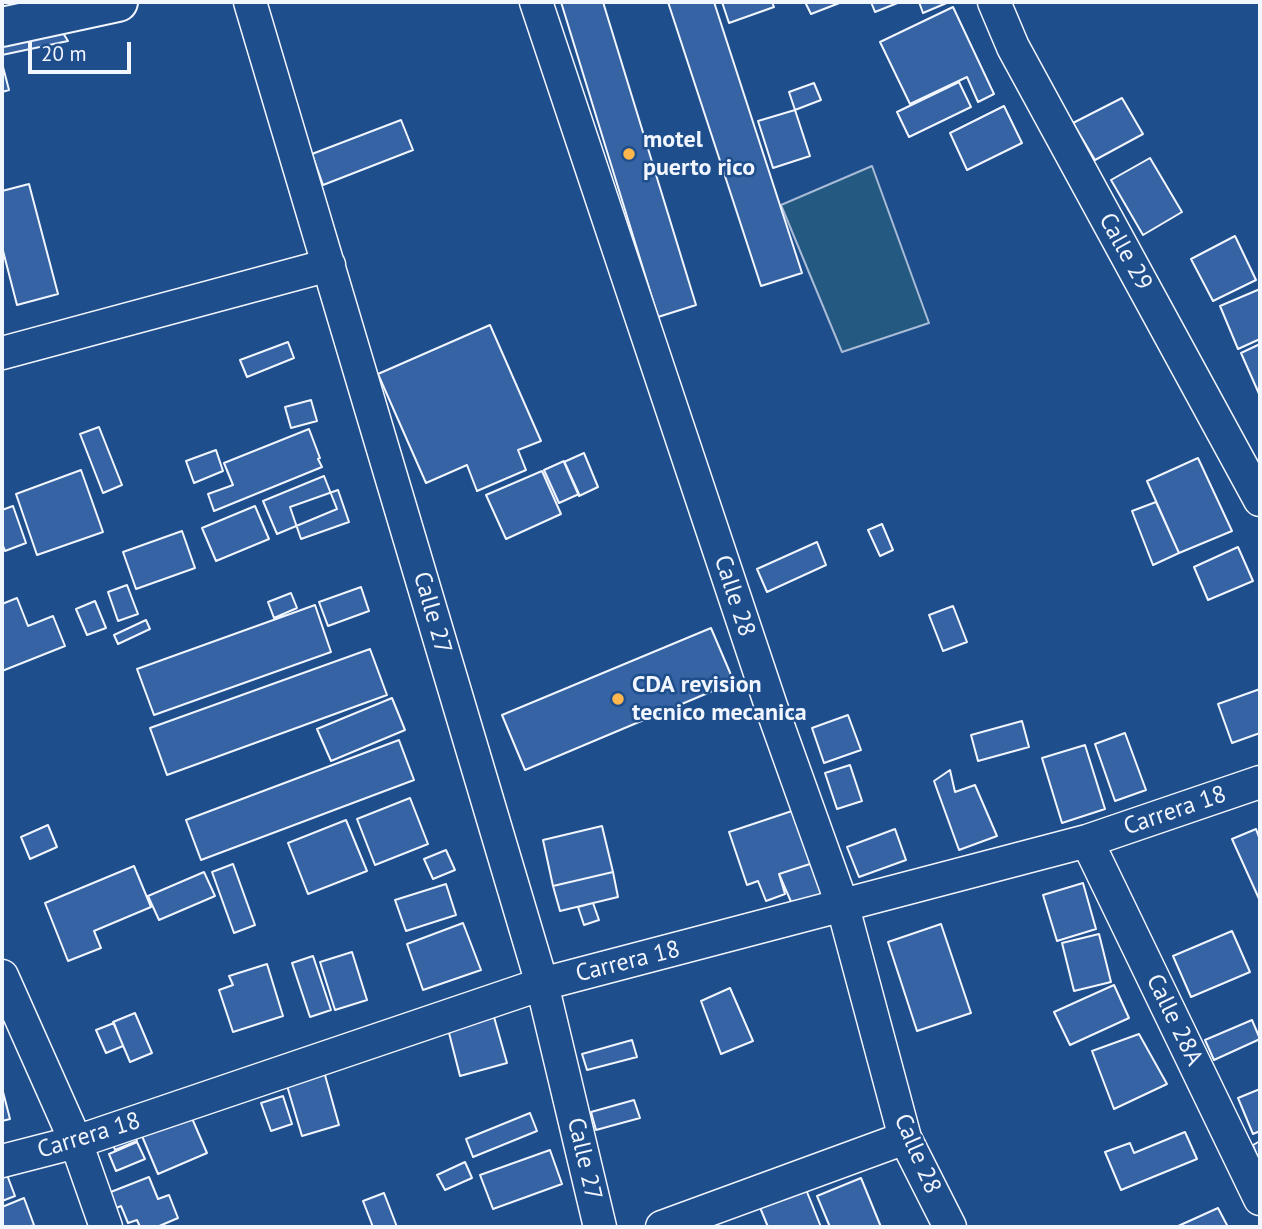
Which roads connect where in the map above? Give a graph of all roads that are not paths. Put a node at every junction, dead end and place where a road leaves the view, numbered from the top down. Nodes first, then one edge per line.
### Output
1 (118, 2) edge
2 (250, 2) edge
3 (536, 2) edge
4 (994, 2) edge
5 (2, 27) edge
6 (329, 265) junction
7 (2, 353) edge
8 (1260, 500) edge
9 (1260, 782) edge
10 (1087, 841) junction
11 (843, 907) junction
12 (2, 976) edge
13 (542, 984) junction
14 (14, 1036) edge
15 (905, 1138) junction
16 (76, 1142) junction
17 (2, 1161) edge
18 (1260, 1199) edge
19 (106, 1227) edge
20 (600, 1227) edge
21 (662, 1227) edge
22 (950, 1227) edge

1 - 5 main road
2 - 6 street, Calle 27
3 - 11 street, Calle 28
4 - 8 street, Calle 29
6 - 7 street
6 - 13 street, Calle 27
9 - 10 street, Carrera 18
10 - 11 street, Carrera 18
10 - 18 street, Calle 28A
11 - 13 street, Carrera 18
11 - 15 street, Calle 28
12 - 14 street
13 - 16 street, Carrera 18
13 - 20 street, Calle 27
14 - 16 street
15 - 21 street
15 - 22 street, Calle 28
16 - 17 street, Carrera 18
16 - 19 street

